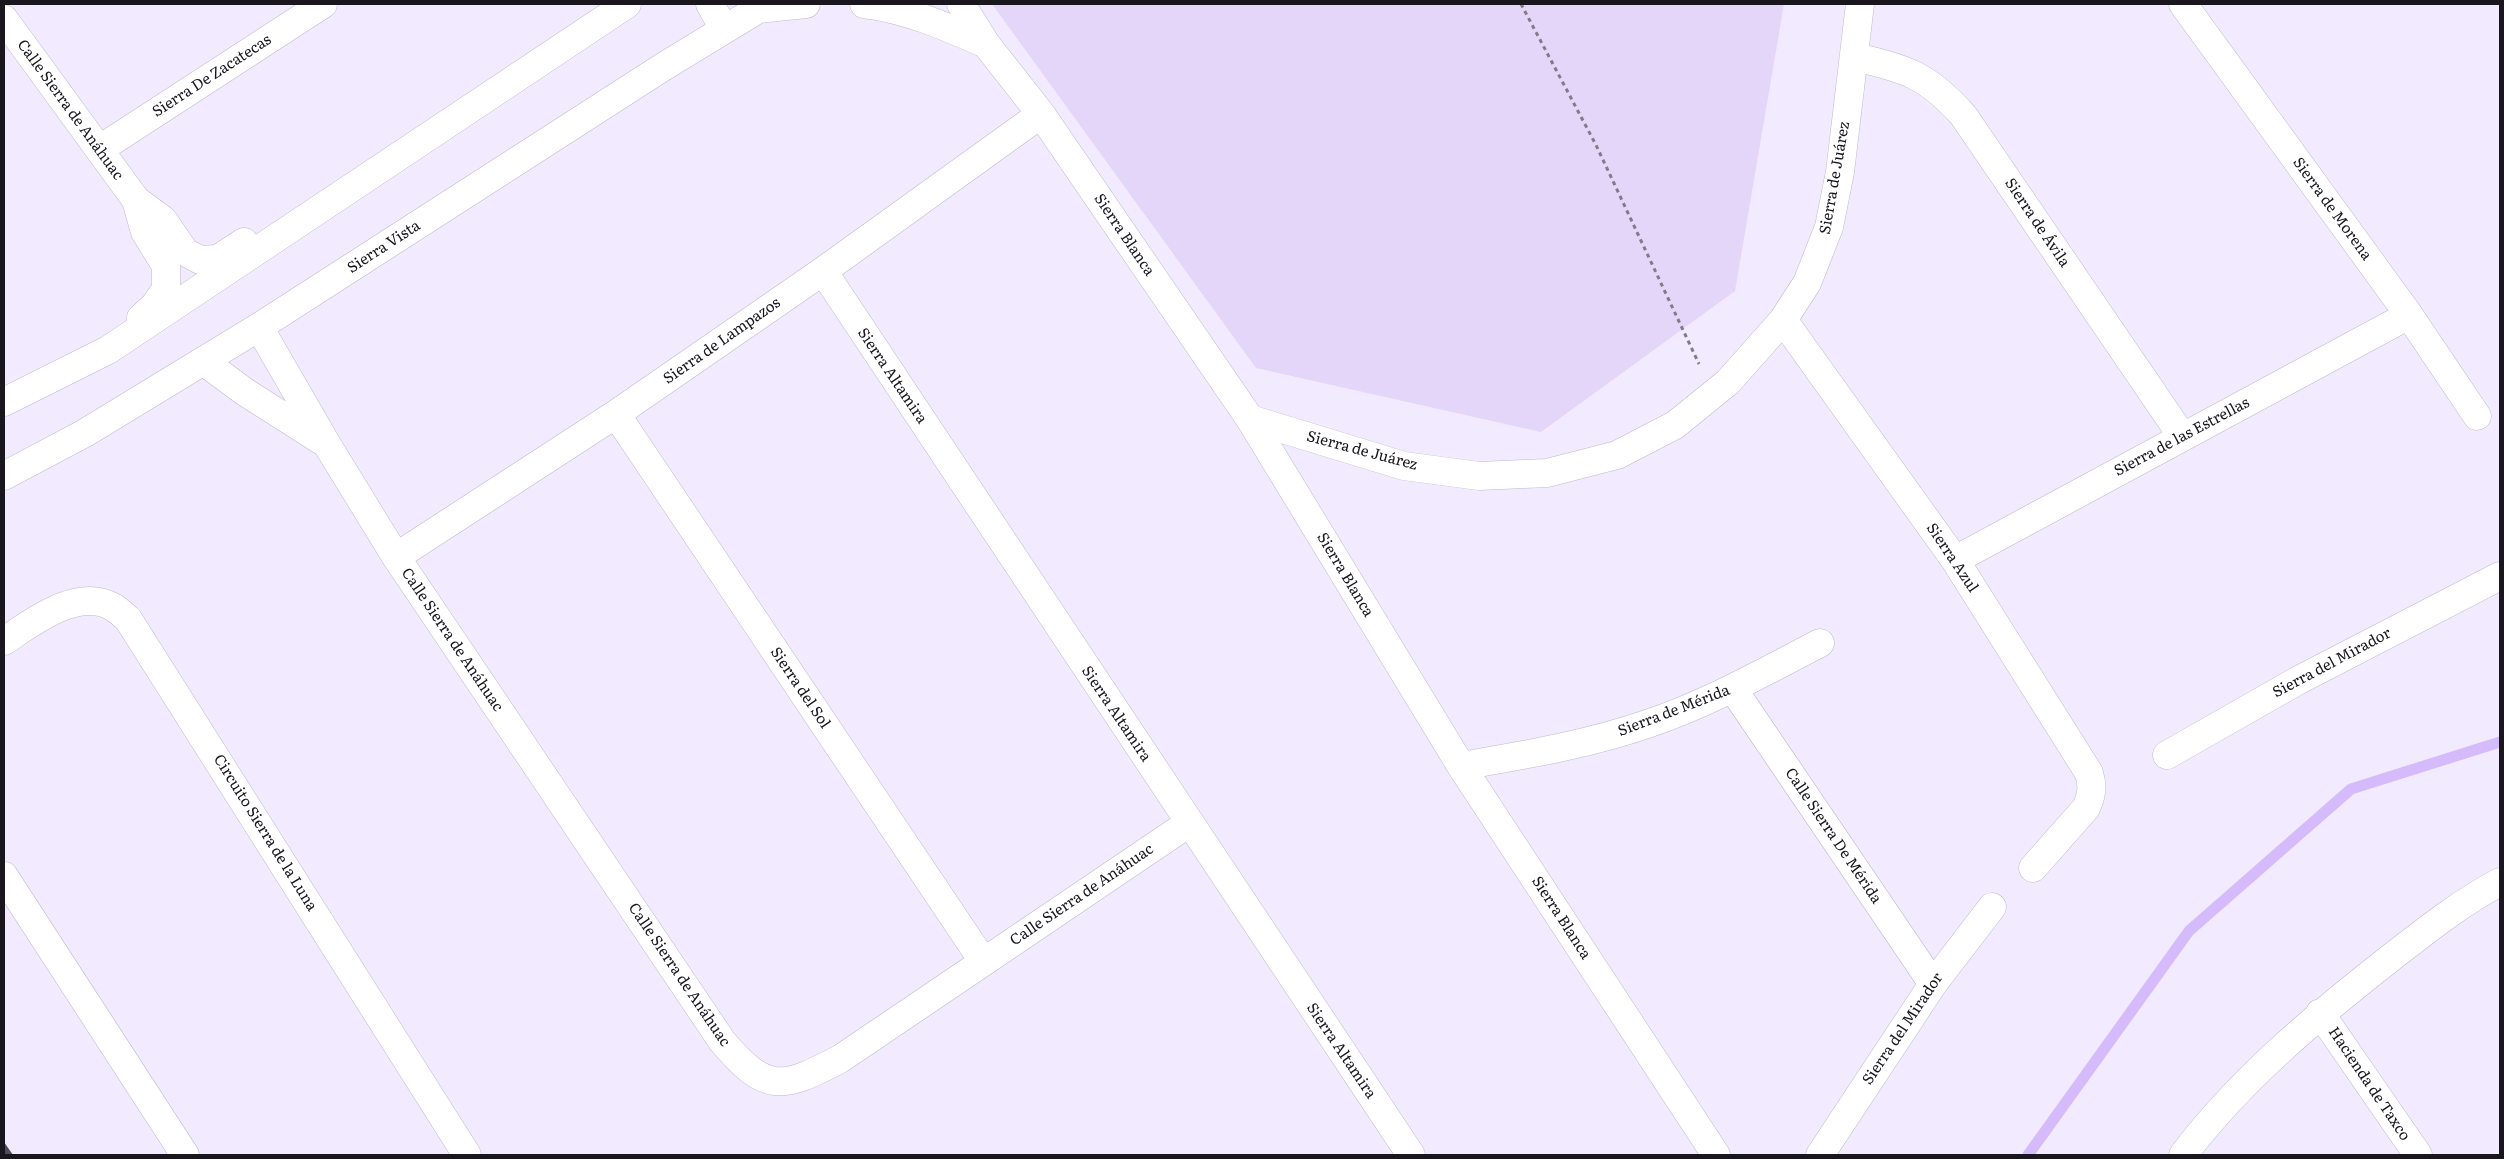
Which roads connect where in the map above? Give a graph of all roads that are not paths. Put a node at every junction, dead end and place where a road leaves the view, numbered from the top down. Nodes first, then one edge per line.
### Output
1 (323, 4) edge
2 (627, 4) edge
3 (710, 4) edge
4 (806, 4) edge
5 (864, 4) edge
6 (960, 4) edge
7 (1860, 4) edge
8 (2183, 4) edge
9 (760, 6) edge
10 (4, 19) edge
11 (724, 29) junction
12 (986, 44) junction
13 (1854, 57) junction
14 (1041, 114) junction
15 (100, 149) junction
16 (136, 200) junction
17 (291, 229) junction
18 (823, 271) junction
19 (2409, 315) junction
20 (1783, 320) junction
21 (259, 327) junction
22 (108, 350) junction
23 (203, 361) junction
24 (4, 402) edge
25 (616, 414) junction
26 (2477, 416) dead end
27 (1250, 419) junction
28 (2182, 436) junction
29 (326, 443) junction
30 (5, 469) edge
31 (396, 557) junction
32 (1955, 560) junction
33 (2500, 576) edge
34 (7, 630) edge
35 (1820, 643) dead end
36 (1733, 689) junction
37 (2167, 755) dead end
38 (1461, 766) junction
39 (1189, 823) junction
40 (2033, 868) dead end
41 (4, 876) edge
42 (2500, 882) edge
43 (1992, 907) dead end
44 (983, 961) junction
45 (1933, 984) junction
46 (2320, 1013) junction
47 (185, 1155) edge
48 (467, 1155) edge
49 (1411, 1155) edge
50 (1716, 1155) edge
51 (1820, 1155) edge
52 (2183, 1155) edge
53 (2418, 1155) edge

1 - 15 street, Sierra De Zacatecas
2 - 17 street
3 - 11 street
4 - 9 street, Sierra Vista
5 - 12 street
6 - 12 street, Sierra Blanca
7 - 13 street, Sierra de Juárez
8 - 19 street, Sierra de Morena
9 - 11 street, Sierra Vista
10 - 15 street, Calle Sierra de Anáhuac
11 - 21 street, Sierra Vista
12 - 14 street, Sierra Blanca
13 - 20 street, Sierra de Juárez
13 - 28 street, Sierra de Ávila
14 - 18 street, Sierra de Lampazos
14 - 27 street, Sierra Blanca
15 - 16 street, Calle Sierra de Anáhuac
16 - 17 street, Calle Sierra de Anáhuac
16 - 22 street, Calle Sierra de Anáhuac
17 - 22 street
18 - 25 street, Sierra de Lampazos
18 - 39 street, Sierra Altamira
19 - 26 street, Sierra de Morena
19 - 28 street, Sierra de las Estrellas
20 - 27 street, Sierra de Juárez
20 - 32 street, Sierra Azul
21 - 23 street, Sierra Vista
21 - 29 street, Calle Sierra de Anáhuac
22 - 24 street
23 - 29 street, Calle Sierra de Anáhuac
23 - 30 street, Sierra Vista
25 - 31 street, Sierra de Lampazos
25 - 44 street, Sierra del Sol
27 - 38 street, Sierra Blanca
28 - 32 street, Sierra de las Estrellas
29 - 31 street, Calle Sierra de Anáhuac
31 - 44 street, Calle Sierra de Anáhuac
32 - 40 street, Sierra Azul
33 - 37 street, Sierra del Mirador
34 - 48 street, Circuito Sierra de la Luna
35 - 36 street, Sierra de Mérida
36 - 38 street, Sierra de Mérida
36 - 45 street, Calle Sierra De Mérida
38 - 50 street, Sierra Blanca
39 - 44 street, Calle Sierra de Anáhuac
39 - 49 street, Sierra Altamira
41 - 47 street
42 - 46 street
43 - 45 street, Sierra del Mirador
45 - 51 street, Sierra del Mirador
46 - 52 street
46 - 53 street, Hacienda de Taxco

